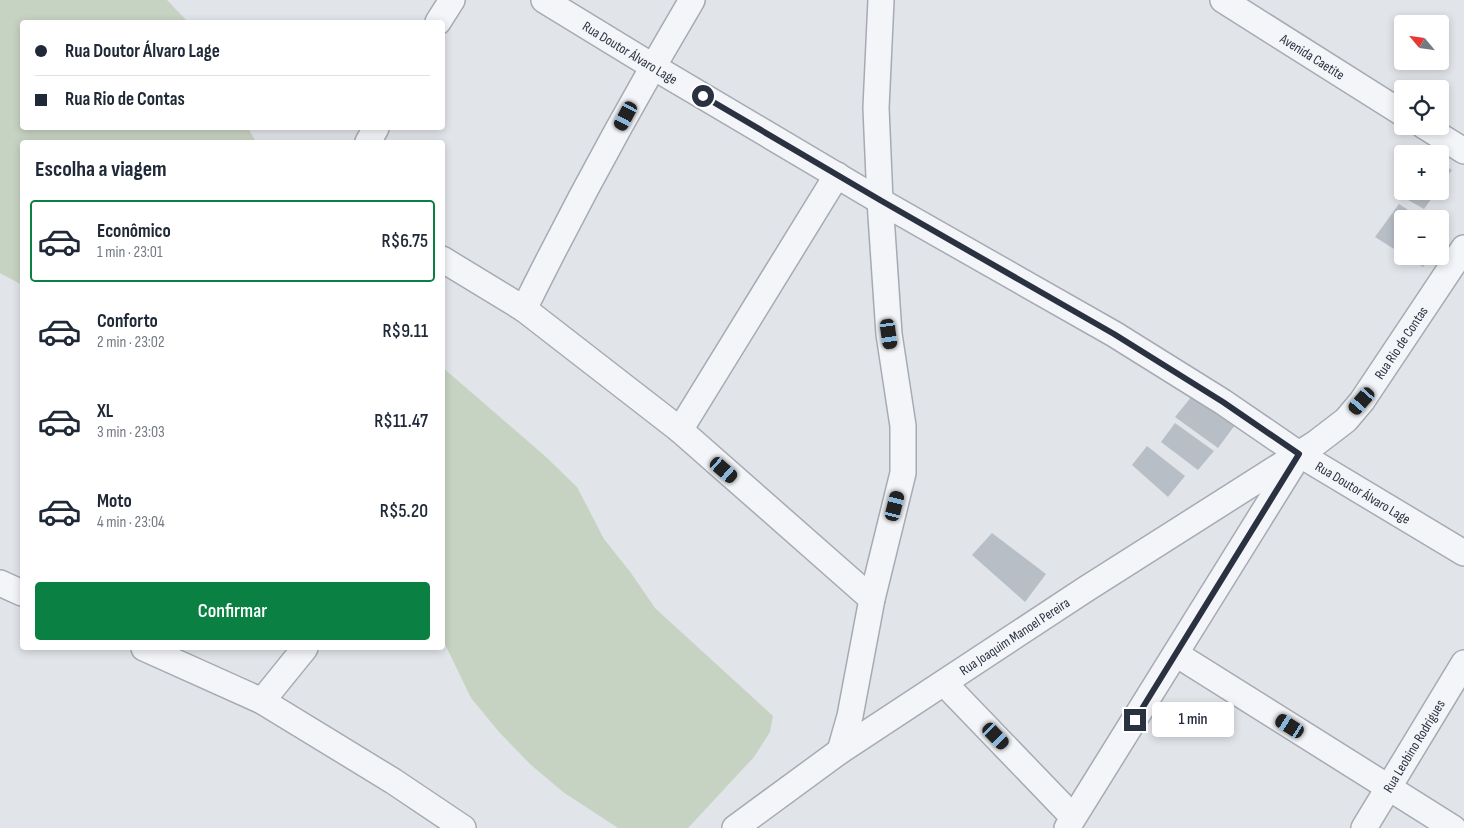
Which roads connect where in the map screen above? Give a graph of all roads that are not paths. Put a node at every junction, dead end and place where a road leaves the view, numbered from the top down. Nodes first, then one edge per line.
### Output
1 (452, 0) edge
2 (544, 0) edge
3 (692, 0) edge
4 (881, 0) edge
5 (1223, 0) edge
6 (439, 20) edge
7 (652, 66) junction
8 (1394, 108) edge
9 (1438, 135) edge
10 (1464, 151) edge
11 (837, 175) junction
12 (880, 200) junction
13 (1464, 248) edge
14 (445, 261) edge
15 (524, 309) junction
16 (680, 430) junction
17 (1299, 454) junction
18 (1464, 553) edge
19 (0, 583) edge
20 (20, 592) edge
21 (872, 599) junction
22 (148, 650) edge
23 (303, 650) edge
24 (1176, 654) junction
25 (1464, 663) edge
26 (944, 683) junction
27 (262, 701) junction
28 (840, 751) junction
29 (1389, 786) junction
30 (1070, 823) edge
31 (463, 828) edge
32 (735, 828) edge
33 (1364, 828) edge
34 (1453, 828) edge

1 - 6 street
2 - 7 street, Rua Doutor Álvaro Lage
3 - 7 street
4 - 12 street
5 - 8 street, Avenida Caetite
7 - 11 street, Rua Doutor Álvaro Lage
7 - 15 street
9 - 10 street
11 - 12 street, Rua Doutor Álvaro Lage
11 - 16 street
12 - 17 street, Rua Doutor Álvaro Lage
12 - 21 street
13 - 17 street, Rua Rio de Contas
14 - 15 street
15 - 16 street
16 - 21 street
17 - 18 street, Rua Doutor Álvaro Lage
17 - 24 street, Rua Rio de Contas
17 - 26 street, Rua Joaquim Manoel Pereira
19 - 20 street
21 - 28 street
22 - 27 street
23 - 27 street
24 - 29 street
24 - 30 street, Rua Rio de Contas
25 - 29 street, Rua Leobino Rodrigues
26 - 28 street, Rua Joaquim Manoel Pereira
26 - 30 street
27 - 31 street
28 - 32 street, Rua Joaquim Manoel Pereira
29 - 33 street, Rua Leobino Rodrigues
29 - 34 street

